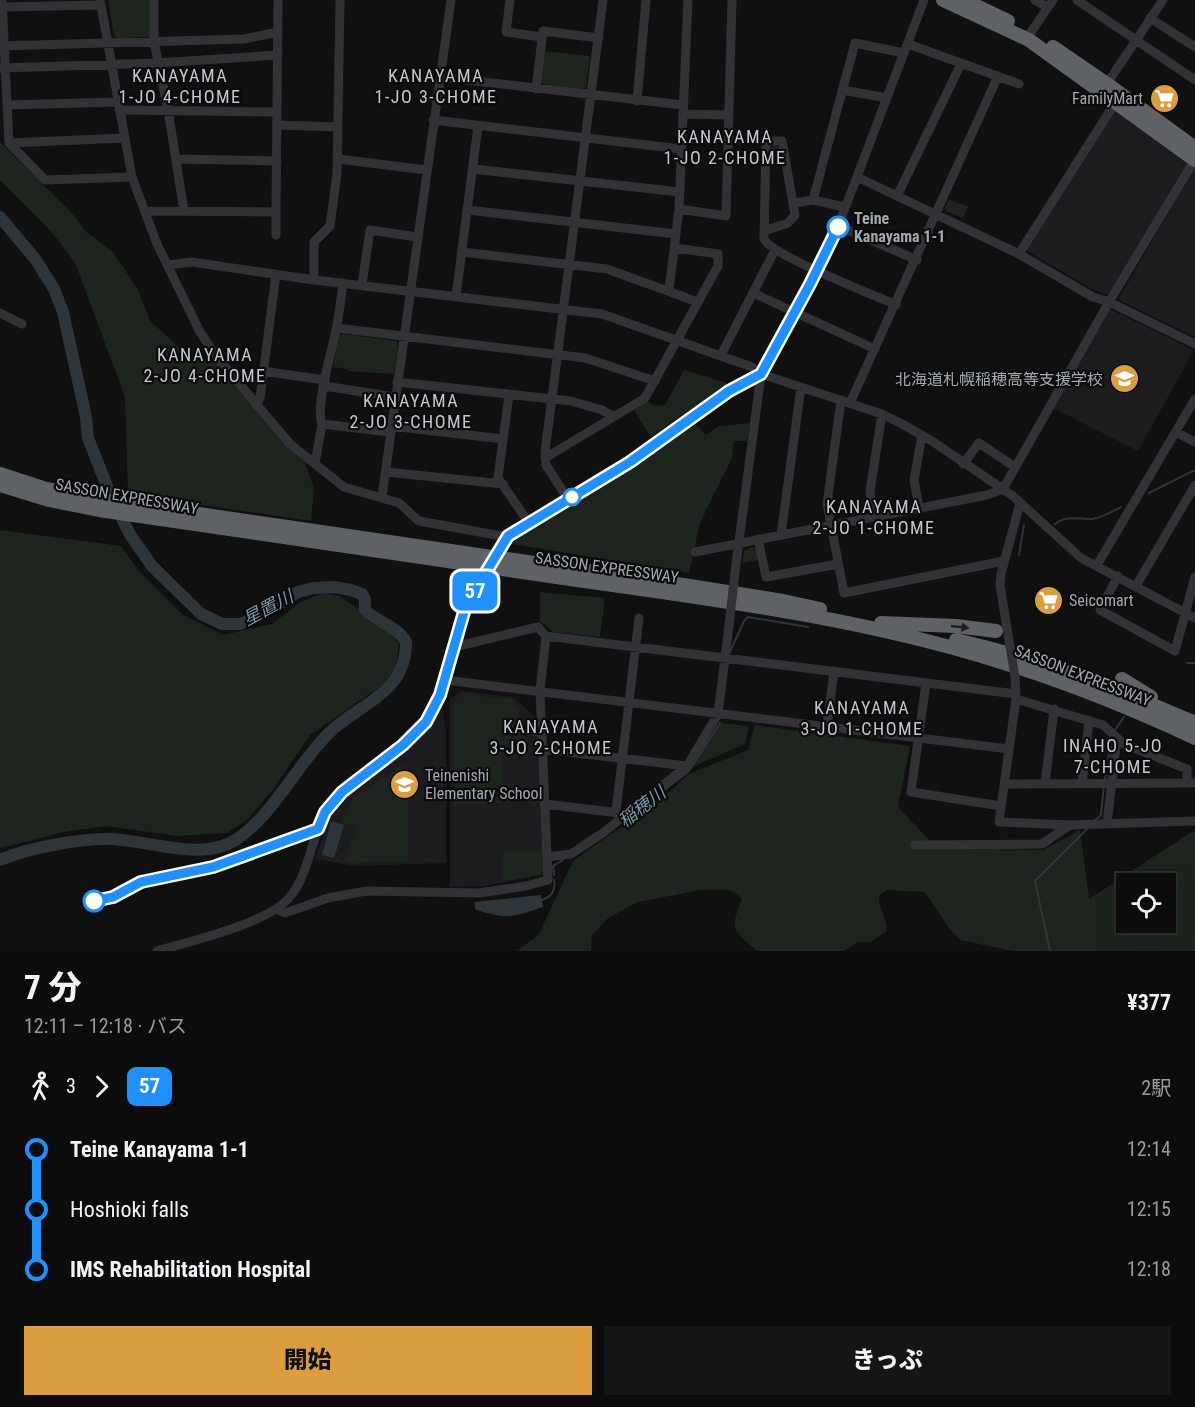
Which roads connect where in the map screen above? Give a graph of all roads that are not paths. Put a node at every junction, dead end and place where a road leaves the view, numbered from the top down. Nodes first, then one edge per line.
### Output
1 (154, 0) edge
2 (278, 0) edge
3 (340, 0) edge
4 (451, 0) edge
5 (510, 0) edge
6 (603, 0) edge
7 (646, 0) edge
8 (688, 0) edge
9 (732, 0) edge
10 (924, 0) edge
11 (943, 0) edge
12 (964, 0) edge
13 (1035, 0) edge
14 (1077, 0) edge
15 (1162, 0) edge
16 (100, 2) edge
17 (2, 4) edge
18 (1050, 4) edge
19 (1150, 18) junction
20 (278, 32) junction
21 (1031, 33) junction
22 (542, 37) junction
23 (599, 38) junction
24 (1136, 40) junction
25 (154, 42) junction
26 (107, 44) junction
27 (2, 46) edge
28 (1195, 47) edge
29 (906, 48) junction
30 (278, 55) junction
31 (157, 63) junction
32 (962, 64) junction
33 (111, 65) junction
34 (3, 68) edge
35 (998, 76) junction
36 (440, 77) junction
37 (1195, 80) edge
38 (1019, 84) dead end
39 (1104, 88) junction
40 (536, 89) junction
41 (842, 90) junction
42 (591, 95) junction
43 (886, 98) junction
44 (637, 101) junction
45 (1115, 103) junction
46 (7, 105) junction
47 (119, 106) junction
48 (168, 110) junction
49 (683, 110) junction
50 (277, 112) junction
51 (729, 115) junction
52 (433, 120) junction
53 (277, 125) junction
54 (478, 126) junction
55 (338, 127) junction
56 (124, 138) junction
57 (585, 138) junction
58 (9, 143) junction
59 (681, 149) junction
60 (1195, 157) edge
61 (177, 159) junction
62 (338, 159) junction
63 (277, 161) junction
64 (473, 169) junction
65 (426, 170) junction
66 (132, 177) junction
67 (857, 177) junction
68 (579, 181) junction
69 (680, 192) junction
70 (897, 196) junction
71 (813, 200) junction
72 (794, 203) junction
73 (845, 207) junction
74 (679, 209) junction
75 (468, 210) junction
76 (145, 211) junction
77 (184, 211) junction
78 (276, 212) junction
79 (937, 214) junction
80 (574, 223) junction
81 (838, 226) junction
82 (764, 231) junction
83 (676, 234) junction
84 (276, 235) dead end
85 (417, 237) junction
86 (675, 248) junction
87 (775, 250) junction
88 (462, 252) junction
89 (1019, 254) junction
90 (917, 260) junction
91 (569, 264) junction
92 (167, 265) junction
93 (817, 270) junction
94 (276, 274) junction
95 (314, 280) junction
96 (343, 283) junction
97 (362, 285) junction
98 (669, 290) junction
99 (410, 291) junction
100 (753, 293) junction
101 (456, 296) junction
102 (698, 302) junction
103 (1109, 302) junction
104 (896, 305) junction
105 (564, 308) junction
106 (0, 313) edge
107 (794, 313) junction
108 (22, 324) dead end
109 (337, 328) junction
110 (404, 337) junction
111 (678, 340) junction
112 (1195, 344) edge
113 (875, 349) junction
114 (558, 354) junction
115 (721, 356) junction
116 (262, 371) junction
117 (761, 374) junction
118 (655, 381) junction
119 (397, 382) junction
120 (325, 383) junction
121 (801, 387) junction
122 (508, 395) junction
123 (395, 397) junction
124 (552, 399) junction
125 (1195, 399) edge
126 (846, 402) junction
127 (256, 405) junction
128 (882, 414) junction
129 (614, 417) junction
130 (322, 424) junction
131 (391, 429) junction
132 (1176, 432) junction
133 (922, 435) junction
134 (503, 439) junction
135 (1195, 442) edge
136 (545, 458) junction
137 (315, 463) junction
138 (963, 464) junction
139 (1015, 467) junction
140 (386, 472) junction
141 (7, 482) edge
142 (502, 484) junction
143 (1195, 485) edge
144 (1003, 489) junction
145 (382, 497) junction
146 (568, 500) junction
147 (1020, 503) junction
148 (919, 508) junction
149 (873, 517) junction
150 (528, 523) junction
151 (830, 525) junction
152 (260, 530) junction
153 (781, 535) junction
154 (505, 539) junction
155 (758, 539) junction
156 (739, 543) junction
157 (695, 552) dead end
158 (1004, 561) junction
159 (838, 564) junction
160 (1097, 565) junction
161 (1118, 576) junction
162 (1195, 577) edge
163 (1136, 586) junction
164 (1186, 612) junction
165 (639, 618) dead end
166 (1195, 618) edge
167 (881, 623) junction
168 (996, 631) dead end
169 (546, 636) junction
170 (454, 647) junction
171 (635, 647) junction
172 (725, 657) junction
173 (834, 671) junction
174 (1122, 679) dead end
175 (445, 680) junction
176 (926, 683) junction
177 (540, 691) junction
178 (1016, 696) junction
179 (629, 703) junction
180 (1054, 709) junction
181 (718, 714) junction
182 (1180, 716) junction
183 (1089, 720) junction
184 (1195, 723) edge
185 (827, 727) junction
186 (1114, 735) junction
187 (919, 738) junction
188 (1195, 738) edge
189 (542, 749) junction
190 (1009, 749) junction
191 (621, 758) junction
192 (687, 766) junction
193 (1191, 783) edge
194 (1004, 784) junction
195 (1045, 784) junction
196 (1082, 784) junction
197 (1107, 784) junction
198 (544, 804) junction
199 (1001, 806) junction
200 (620, 813) junction
201 (1195, 821) edge
202 (1103, 824) junction
203 (1070, 825) junction
204 (915, 845) dead end
205 (547, 857) junction
206 (276, 909) junction
207 (157, 951) edge

1 - 25 street
2 - 20 street
3 - 55 street
4 - 36 street
5 - 22 street
6 - 23 street
7 - 44 street
8 - 49 street
9 - 51 street
10 - 29 street
11 - 39 highway
12 - 21 highway
13 - 18 street
14 - 24 street
15 - 19 street
16 - 17 street
16 - 26 street
17 - 27 street
18 - 21 street
19 - 24 street
19 - 28 street
20 - 25 street
20 - 30 street
21 - 39 highway
22 - 23 street
22 - 40 street
23 - 42 street
24 - 37 street
24 - 39 street
25 - 26 street
25 - 31 street
26 - 27 street
26 - 33 street
27 - 34 street
29 - 32 street
29 - 41 street
29 - 43 street
30 - 31 street
30 - 50 street
31 - 33 street
31 - 48 street
32 - 35 street
32 - 70 street
33 - 34 street
33 - 47 street
34 - 46 street
35 - 38 street
35 - 79 street
36 - 40 street
36 - 52 street
39 - 45 highway
39 - 60 highway
40 - 42 street
41 - 43 street
41 - 71 street
42 - 44 street
42 - 57 street
43 - 67 street
44 - 49 street
45 - 60 highway
45 - 89 street
46 - 47 street
46 - 58 street
47 - 48 street
47 - 56 street
48 - 50 street
48 - 61 street
49 - 51 street
49 - 59 street
50 - 53 street
51 - 74 street
52 - 54 street
52 - 65 street
53 - 55 street
53 - 63 street
54 - 57 street
54 - 64 street
55 - 62 street
56 - 58 street
56 - 66 street
57 - 59 street
57 - 68 street
58 - 66 street
59 - 69 street
60 - 103 street
61 - 63 street
61 - 77 street
62 - 65 street
62 - 95 street
63 - 78 street
64 - 68 street
64 - 75 street
65 - 85 street
66 - 76 street
67 - 70 street
67 - 73 street
68 - 69 street
68 - 80 street
69 - 74 street
70 - 79 street
71 - 72 street
71 - 73 street
72 - 82 street
72 - 82 street
73 - 81 street
74 - 83 street
75 - 80 street
75 - 88 street
76 - 77 street
76 - 92 street
77 - 78 street
78 - 84 street
79 - 89 street
79 - 90 street
80 - 83 street
80 - 91 street
81 - 90 street
81 - 93 street
82 - 87 street
83 - 86 street
85 - 97 street
85 - 99 street
86 - 98 street
86 - 102 street
87 - 93 street
87 - 100 street
88 - 91 street
88 - 101 street
89 - 103 street
90 - 104 street
91 - 98 street
91 - 105 street
92 - 94 street
92 - 127 street
93 - 104 street
93 - 107 street
94 - 95 street
94 - 116 street
95 - 96 street
96 - 97 street
96 - 109 street
97 - 99 street
98 - 102 street
99 - 101 street
99 - 110 street
100 - 107 street
100 - 115 street
101 - 105 street
102 - 111 street
103 - 112 street
103 - 139 street
104 - 113 street
105 - 111 street
105 - 114 street
106 - 108 street
107 - 113 street
107 - 117 street
109 - 110 street
109 - 120 street
110 - 114 street
110 - 119 street
111 - 115 street
111 - 118 street
113 - 126 street
114 - 118 street
114 - 124 street
115 - 117 street
116 - 120 street
116 - 127 street
117 - 121 street
117 - 146 street
117 - 156 street
118 - 129 street
119 - 122 street
119 - 123 street
120 - 123 street
120 - 130 street
121 - 126 street
121 - 153 street
122 - 124 street
122 - 134 street
123 - 131 street
124 - 129 street
124 - 136 street
125 - 132 street
126 - 128 street
126 - 151 street
127 - 137 street
128 - 133 street
128 - 149 street
129 - 136 street
130 - 131 street
130 - 137 street
131 - 134 street
131 - 140 street
132 - 135 street
132 - 160 street
133 - 138 street
133 - 148 street
134 - 142 street
136 - 146 street
137 - 145 street
138 - 139 street
138 - 144 street
139 - 144 street
140 - 142 street
140 - 145 street
141 - 152 highway, SASSON EXPRESSWAY
142 - 150 street
143 - 163 street
144 - 147 street
144 - 148 street
145 - 154 street
146 - 150 street
147 - 158 street
147 - 160 street
148 - 149 street
149 - 151 street
150 - 154 street
151 - 153 street
151 - 159 street
152 - 167 highway, SASSON EXPRESSWAY
152 - 188 highway, SASSON EXPRESSWAY
153 - 155 street
154 - 170 street, bridge
155 - 156 street
155 - 159 street
156 - 157 street
156 - 172 street, bridge
158 - 159 street
158 - 178 street, bridge
160 - 161 street
161 - 163 street
161 - 164 street
162 - 164 street
163 - 164 street
164 - 166 street
165 - 171 street
167 -> 168 highway
167 - 182 highway, SASSON EXPRESSWAY
169 - 170 street
169 - 171 street
169 - 177 street
170 - 175 street
171 - 172 street
171 - 179 street
172 - 173 street
172 - 181 street
173 - 176 street
173 - 185 street
174 - 182 highway
175 - 177 street
175 - 206 street
176 - 178 street
176 - 187 street
177 - 179 street
177 - 189 street
178 - 180 street
178 - 190 street
179 - 181 street
179 - 191 street
180 - 183 street
180 - 195 street
181 - 185 street
181 - 192 street
182 - 184 highway, SASSON EXPRESSWAY
183 - 186 street
183 - 196 street
185 - 187 street
186 - 193 street
186 - 197 street
187 - 190 street
187 - 199 street
189 - 191 street
189 - 198 street
190 - 194 street
191 - 192 street
191 - 200 street
192 - 200 street
193 - 197 street
194 - 195 street
194 - 199 street
195 - 196 street
196 - 197 street
197 - 202 street
198 - 200 street
198 - 205 street
199 - 203 street
200 - 205 street
201 - 202 street
202 - 203 street
203 - 204 street
205 - 206 street
206 - 207 street

